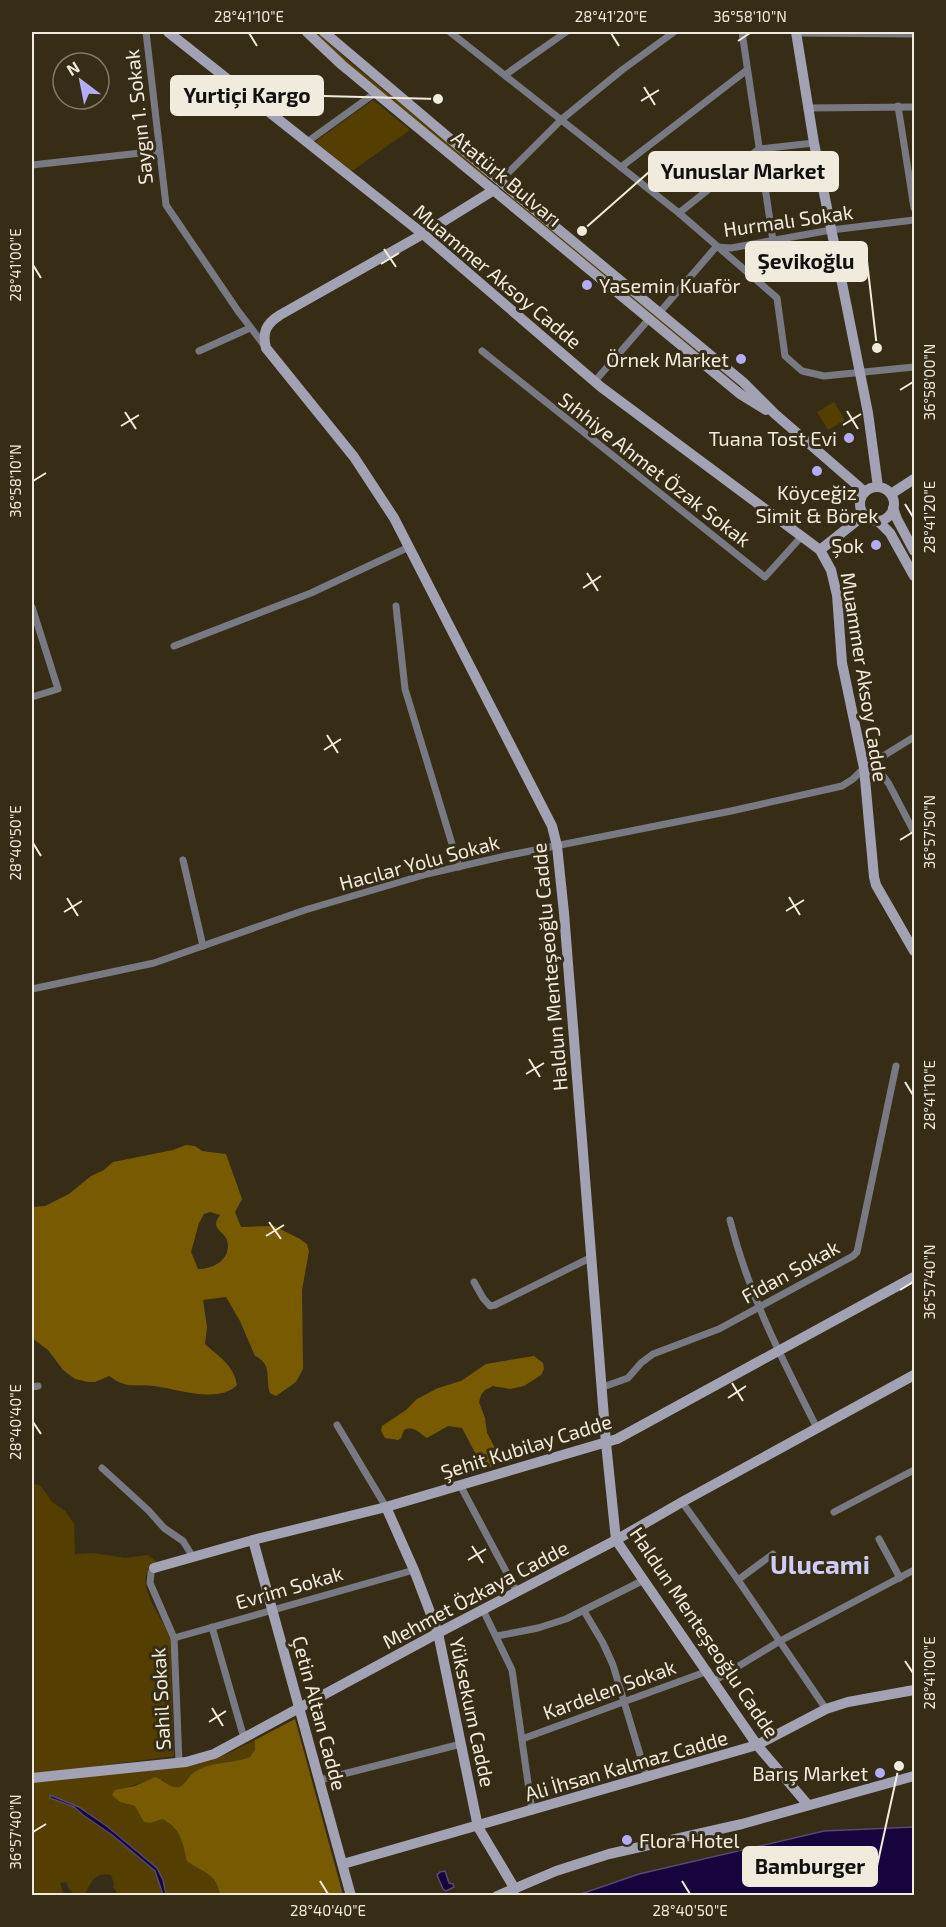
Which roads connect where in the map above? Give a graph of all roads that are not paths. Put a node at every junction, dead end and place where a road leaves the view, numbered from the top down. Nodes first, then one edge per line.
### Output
1 (146, 32) edge
2 (168, 32) edge
3 (307, 32) edge
4 (450, 32) edge
5 (566, 32) edge
6 (674, 32) edge
7 (742, 32) edge
8 (796, 32) edge
9 (329, 33) edge
10 (890, 33) edge
11 (915, 34) edge
12 (747, 70) junction
13 (505, 75) junction
14 (375, 93) junction
15 (898, 106) junction
16 (915, 107) edge
17 (808, 108) junction
18 (562, 119) junction
19 (307, 142) junction
20 (814, 143) junction
21 (759, 149) junction
22 (159, 150) junction
23 (32, 165) edge
24 (621, 167) junction
25 (497, 185) junction
26 (915, 208) edge
27 (678, 213) junction
28 (915, 220) edge
29 (831, 230) junction
30 (423, 234) junction
31 (773, 241) junction
32 (716, 247) junction
33 (660, 312) junction
34 (649, 319) junction
35 (250, 328) junction
36 (266, 348) junction
37 (199, 351) dead end
38 (482, 351) dead end
39 (915, 367) edge
40 (860, 373) junction
41 (595, 381) junction
42 (774, 414) junction
43 (915, 479) edge
44 (879, 487) junction
45 (865, 492) junction
46 (891, 494) junction
47 (893, 508) junction
48 (864, 515) junction
49 (877, 520) junction
50 (802, 536) junction
51 (409, 547) junction
52 (820, 550) junction
53 (915, 551) edge
54 (915, 576) edge
55 (396, 606) dead end
56 (32, 607) edge
57 (174, 646) dead end
58 (32, 697) edge
59 (915, 737) edge
60 (864, 768) junction
61 (915, 832) edge
62 (557, 846) junction
63 (183, 860) dead end
64 (459, 867) junction
65 (204, 946) junction
66 (915, 951) edge
67 (32, 989) edge
68 (896, 1066) dead end
69 (730, 1220) dead end
70 (592, 1257) junction
71 (915, 1276) edge
72 (474, 1282) dead end
73 (758, 1308) junction
74 (778, 1352) junction
75 (915, 1375) edge
76 (603, 1387) junction
77 (338, 1425) dead end
78 (817, 1428) junction
79 (606, 1443) junction
80 (102, 1468) dead end
81 (915, 1470) edge
82 (460, 1485) junction
83 (682, 1502) junction
84 (386, 1507) junction
85 (834, 1512) dead end
86 (879, 1539) dead end
87 (253, 1540) junction
88 (616, 1540) junction
89 (773, 1554) dead end
90 (193, 1557) junction
91 (154, 1568) joint
92 (414, 1570) junction
93 (915, 1570) edge
94 (900, 1578) junction
95 (644, 1580) junction
96 (738, 1580) junction
97 (517, 1592) junction
98 (273, 1609) junction
99 (483, 1610) junction
100 (584, 1611) junction
101 (212, 1627) junction
102 (438, 1633) junction
103 (497, 1636) junction
104 (174, 1638) junction
105 (780, 1641) junction
106 (711, 1676) junction
107 (915, 1690) edge
108 (625, 1701) junction
109 (300, 1708) junction
110 (826, 1709) junction
111 (244, 1738) junction
112 (522, 1739) junction
113 (461, 1744) junction
114 (757, 1745) junction
115 (179, 1762) junction
116 (915, 1776) edge
117 (32, 1778) edge
118 (647, 1778) junction
119 (320, 1780) junction
120 (808, 1805) junction
121 (532, 1811) junction
122 (478, 1827) junction
123 (343, 1864) junction
124 (515, 1890) junction
125 (351, 1896) edge
126 (497, 1896) edge

1 - 22 street, Saygın 1. Sokak
2 - 19 street, Muammer Aksoy Cadde
3 - 14 street, Atatürk Bulvarı
4 - 13 street
5 - 13 street
6 - 18 street
7 - 12 street
8 - 10 street
8 - 17 street
9 - 25 street, Atatürk Bulvarı
10 - 11 street
12 - 21 street
12 - 24 street
13 - 18 street
14 - 19 street
14 - 25 street, Atatürk Bulvarı
15 - 16 street
15 - 17 street
15 - 26 street
17 - 20 street
18 - 24 street
18 - 25 street
19 - 30 street, Muammer Aksoy Cadde
20 - 21 street
20 - 29 street
21 - 27 street
21 - 31 street
22 - 23 street
22 - 35 street, Saygın 1. Sokak
24 - 27 street
25 - 30 street
25 - 33 street, Atatürk Bulvarı
25 - 34 street, Atatürk Bulvarı
27 - 32 street
28 - 29 street, Hurmalı Sokak
29 - 31 street, Hurmalı Sokak
29 - 40 street
30 - 36 street
30 - 41 street, Muammer Aksoy Cadde
31 - 32 street, Hurmalı Sokak
32 - 33 street, Hurmalı Sokak
32 - 40 street
33 - 42 street, Atatürk Bulvarı
34 - 41 street
34 - 42 street, Atatürk Bulvarı
35 - 36 street
35 - 37 street
36 - 51 street, Haldun Menteşeoğlu Cadde
38 - 50 street, Sıhhiye Ahmet Özak Sokak
39 - 40 street
40 - 44 street
41 - 50 street, Muammer Aksoy Cadde
42 - 45 street, Atatürk Bulvarı
43 - 46 street
44 - 45 street
44 - 46 street
45 - 48 street
46 - 47 street
47 - 49 street
47 - 53 street
48 - 49 street
48 - 52 street
49 - 54 street
50 - 52 street, Muammer Aksoy Cadde
51 - 57 street
51 - 62 street, Haldun Menteşeoğlu Cadde
52 - 60 street, Muammer Aksoy Cadde
55 - 64 street
56 - 58 street
59 - 60 street, Hacılar Yolu Sokak
60 - 61 street
60 - 62 street, Hacılar Yolu Sokak
60 - 66 street, Muammer Aksoy Cadde
62 - 64 street, Hacılar Yolu Sokak
62 - 70 street, Haldun Menteşeoğlu Cadde
63 - 65 street
64 - 65 street, Hacılar Yolu Sokak
65 - 67 street, Hacılar Yolu Sokak
68 - 73 street, Fidan Sokak
69 - 73 street
70 - 72 street
70 - 76 street, Haldun Menteşeoğlu Cadde
71 - 74 street, Şehit Kubilay Cadde
73 - 74 street
73 - 76 street, Fidan Sokak
74 - 78 street
74 - 79 street, Şehit Kubilay Cadde
75 - 78 street, Mehmet Özkaya Cadde
76 - 79 street, Haldun Menteşeoğlu Cadde
77 - 84 street
78 - 83 street, Mehmet Özkaya Cadde
79 - 82 street, Şehit Kubilay Cadde
79 - 88 street, Haldun Menteşeoğlu Cadde
80 - 90 street
81 - 85 street
82 - 84 street, Şehit Kubilay Cadde
82 - 97 street
83 - 88 street, Mehmet Özkaya Cadde
83 - 96 street
84 - 87 street, Şehit Kubilay Cadde
84 - 92 street, Yüksekum Cadde
86 - 94 street
87 - 90 street, Şehit Kubilay Cadde
87 - 98 street, Çetin Altan Cadde
88 - 95 street, Haldun Menteşeoğlu Cadde
88 - 97 street, Mehmet Özkaya Cadde
89 - 96 street
90 - 91 street, Şehit Kubilay Cadde
91 - 104 street, Sahil Sokak
92 - 98 street, Evrim Sokak
92 - 102 street, Yüksekum Cadde
93 - 94 street, Kardelen Sokak
94 - 105 street, Kardelen Sokak
95 - 100 street
95 - 106 street, Haldun Menteşeoğlu Cadde
96 - 105 street
97 - 99 street, Mehmet Özkaya Cadde
98 - 101 street, Evrim Sokak
98 - 109 street, Çetin Altan Cadde
99 - 102 street, Mehmet Özkaya Cadde
99 - 103 street
100 - 103 street
100 - 108 street
101 - 104 street, Evrim Sokak
101 - 111 street
102 - 109 street, Mehmet Özkaya Cadde
102 - 113 street, Yüksekum Cadde
103 - 112 street
104 - 115 street, Sahil Sokak
105 - 106 street, Kardelen Sokak
105 - 110 street
106 - 108 street, Kardelen Sokak
106 - 114 street, Haldun Menteşeoğlu Cadde
107 - 110 street, Ali İhsan Kalmaz Cadde
108 - 112 street, Kardelen Sokak
108 - 118 street
109 - 111 street, Mehmet Özkaya Cadde
109 - 119 street, Çetin Altan Cadde
110 - 114 street, Ali İhsan Kalmaz Cadde
111 - 115 street, Mehmet Özkaya Cadde
112 - 121 street
113 - 119 street
113 - 122 street, Yüksekum Cadde
114 - 118 street, Ali İhsan Kalmaz Cadde
114 - 120 street, Haldun Menteşeoğlu Cadde
115 - 117 street, Mehmet Özkaya Cadde
116 - 120 street
118 - 121 street, Ali İhsan Kalmaz Cadde
119 - 123 street, Çetin Altan Cadde
120 - 124 street
121 - 122 street, Ali İhsan Kalmaz Cadde
122 - 123 street, Ali İhsan Kalmaz Cadde
122 - 124 street, Yüksekum Cadde
123 - 125 street, Çetin Altan Cadde
124 - 126 street

